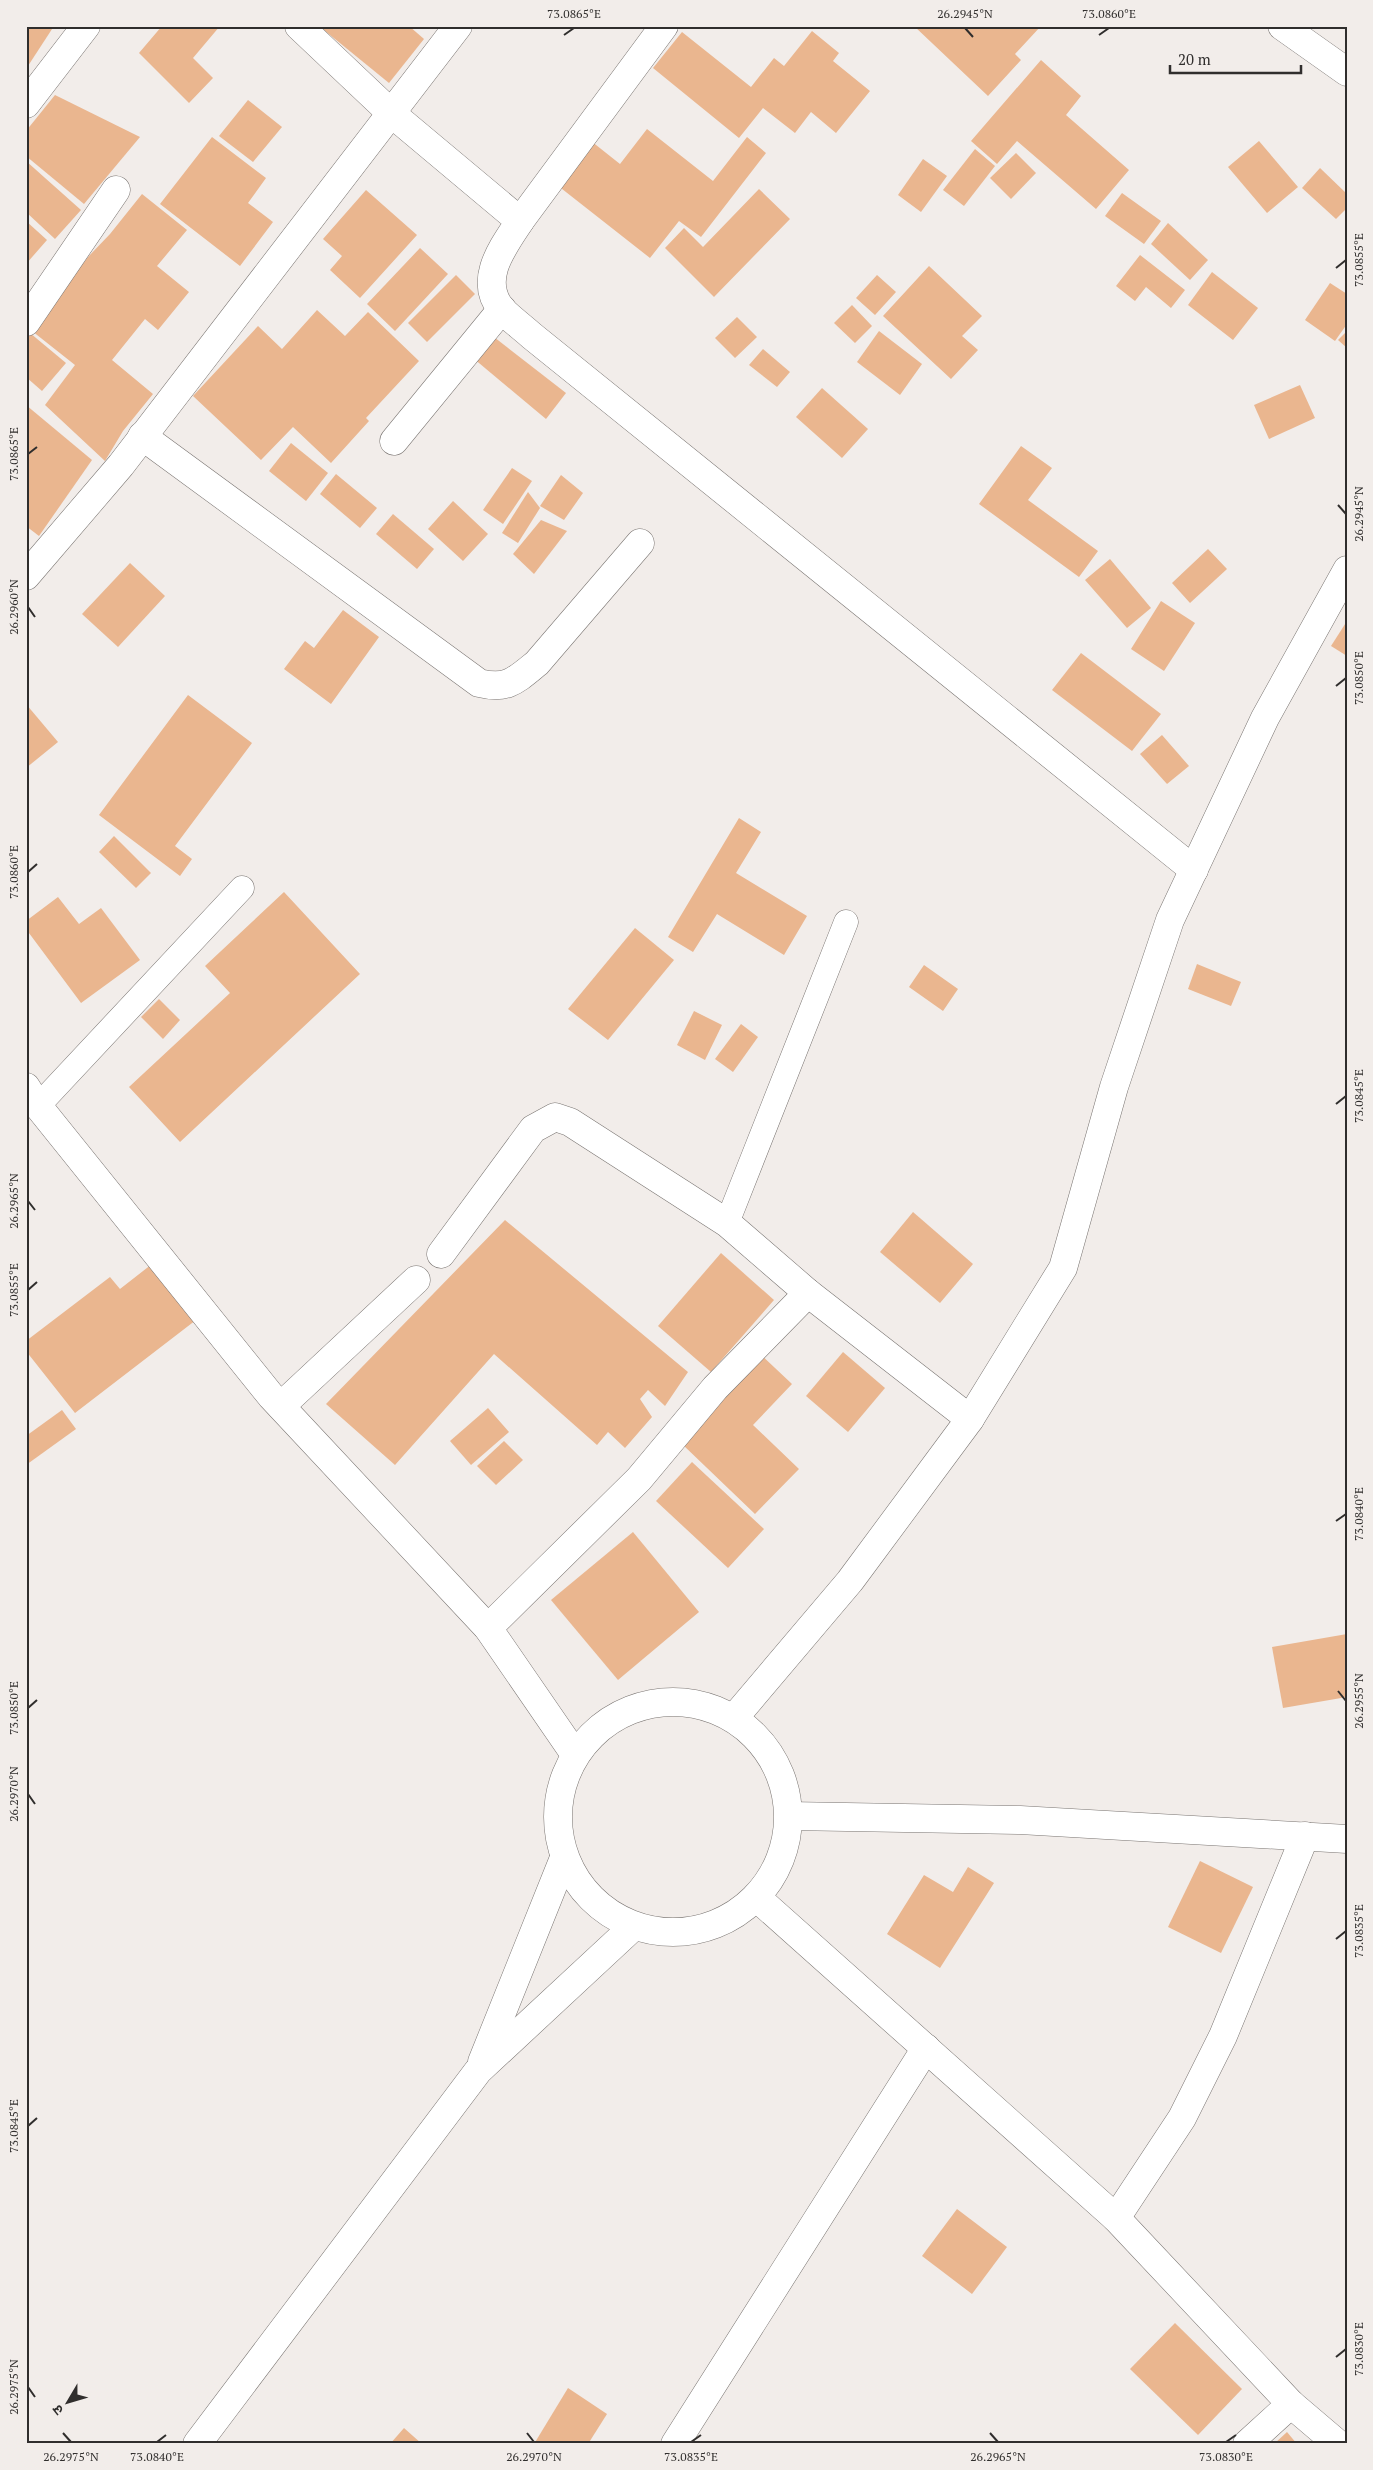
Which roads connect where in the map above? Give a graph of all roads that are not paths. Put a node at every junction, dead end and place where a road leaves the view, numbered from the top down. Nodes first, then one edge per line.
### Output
1 (86, 26) edge
2 (299, 26) edge
3 (458, 26) edge
4 (664, 26) edge
5 (1282, 26) edge
6 (1347, 72) edge
7 (26, 104) edge
8 (391, 113) junction
9 (116, 190) dead end
10 (520, 221) junction
11 (502, 309) junction
12 (26, 322) edge
13 (142, 436) junction
14 (394, 441) dead end
15 (640, 543) dead end
16 (1347, 570) edge
17 (26, 576) edge
18 (1194, 870) junction
19 (242, 888) dead end
20 (846, 922) dead end
21 (32, 1096) edge
22 (727, 1223) junction
23 (441, 1254) dead end
24 (416, 1280) dead end
25 (808, 1293) junction
26 (281, 1406) junction
27 (970, 1419) junction
28 (488, 1628) junction
29 (734, 1718) junction
30 (574, 1754) junction
31 (789, 1816) junction
32 (1305, 1836) junction
33 (1347, 1839) edge
34 (564, 1858) junction
35 (756, 1897) junction
36 (634, 1926) junction
37 (926, 2048) junction
38 (478, 2071) junction
39 (1116, 2218) junction
40 (1291, 2404) junction
41 (197, 2444) edge
42 (675, 2444) edge
43 (1247, 2444) edge
44 (1338, 2444) edge

1 - 7 street
2 - 8 street
3 - 8 street
4 - 10 street
5 - 6 street
8 - 10 street
8 - 13 street
9 - 12 street
10 - 11 street
11 - 14 street
11 - 18 street
13 - 15 street
13 - 17 street
16 - 18 street
18 - 27 street
19 - 21 lane
20 - 22 lane
21 - 26 street
22 - 23 street
22 - 25 street
24 - 26 street
25 - 27 street
25 - 28 street
26 - 28 street
27 - 29 street
28 - 30 street
29 - 30 street
29 - 31 street
30 - 34 street
31 - 32 street
31 - 35 street
32 - 33 street
32 - 39 street
34 - 36 street
34 - 38 street
35 - 36 street
35 - 37 street
36 - 38 street
37 - 39 street
37 - 42 street
38 - 41 street
39 - 40 street
40 - 43 street
40 - 44 street

